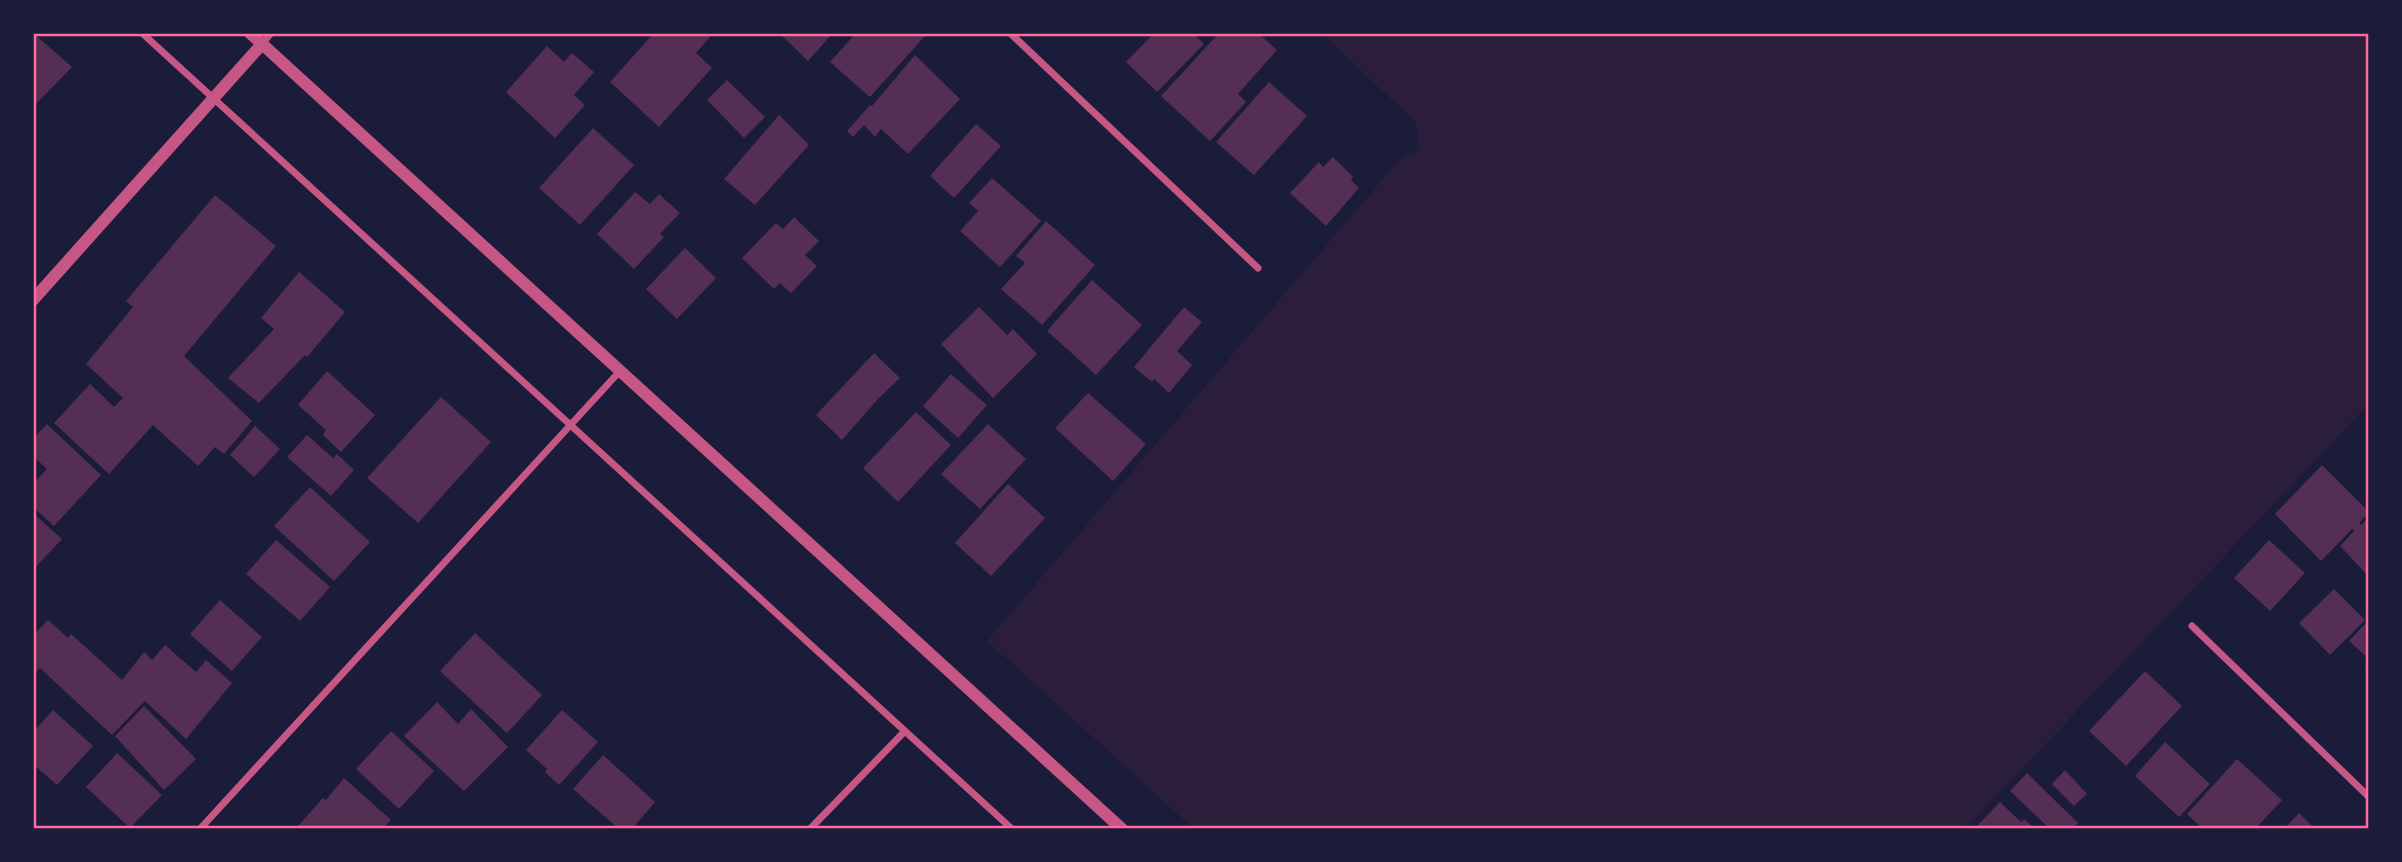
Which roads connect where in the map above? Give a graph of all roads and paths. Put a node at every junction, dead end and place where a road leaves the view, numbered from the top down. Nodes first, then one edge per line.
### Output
1 (142, 33) edge
2 (250, 33) edge
3 (271, 33) edge
4 (1010, 33) edge
5 (262, 44) junction
6 (213, 99) junction
7 (1258, 268) dead end
8 (33, 300) edge
9 (620, 370) junction
10 (570, 425) junction
11 (2192, 626) dead end
12 (905, 731) junction
13 (2369, 797) edge
14 (200, 829) edge
15 (810, 829) edge
16 (1012, 829) edge
17 (1122, 829) edge

1 - 6 street
2 - 5 street
3 - 5 street
4 - 7 street
5 - 6 street
5 - 9 street
6 - 8 street
6 - 10 street
9 - 10 street
9 - 17 street
10 - 12 street
10 - 14 street
11 - 13 street
12 - 15 street
12 - 16 street

